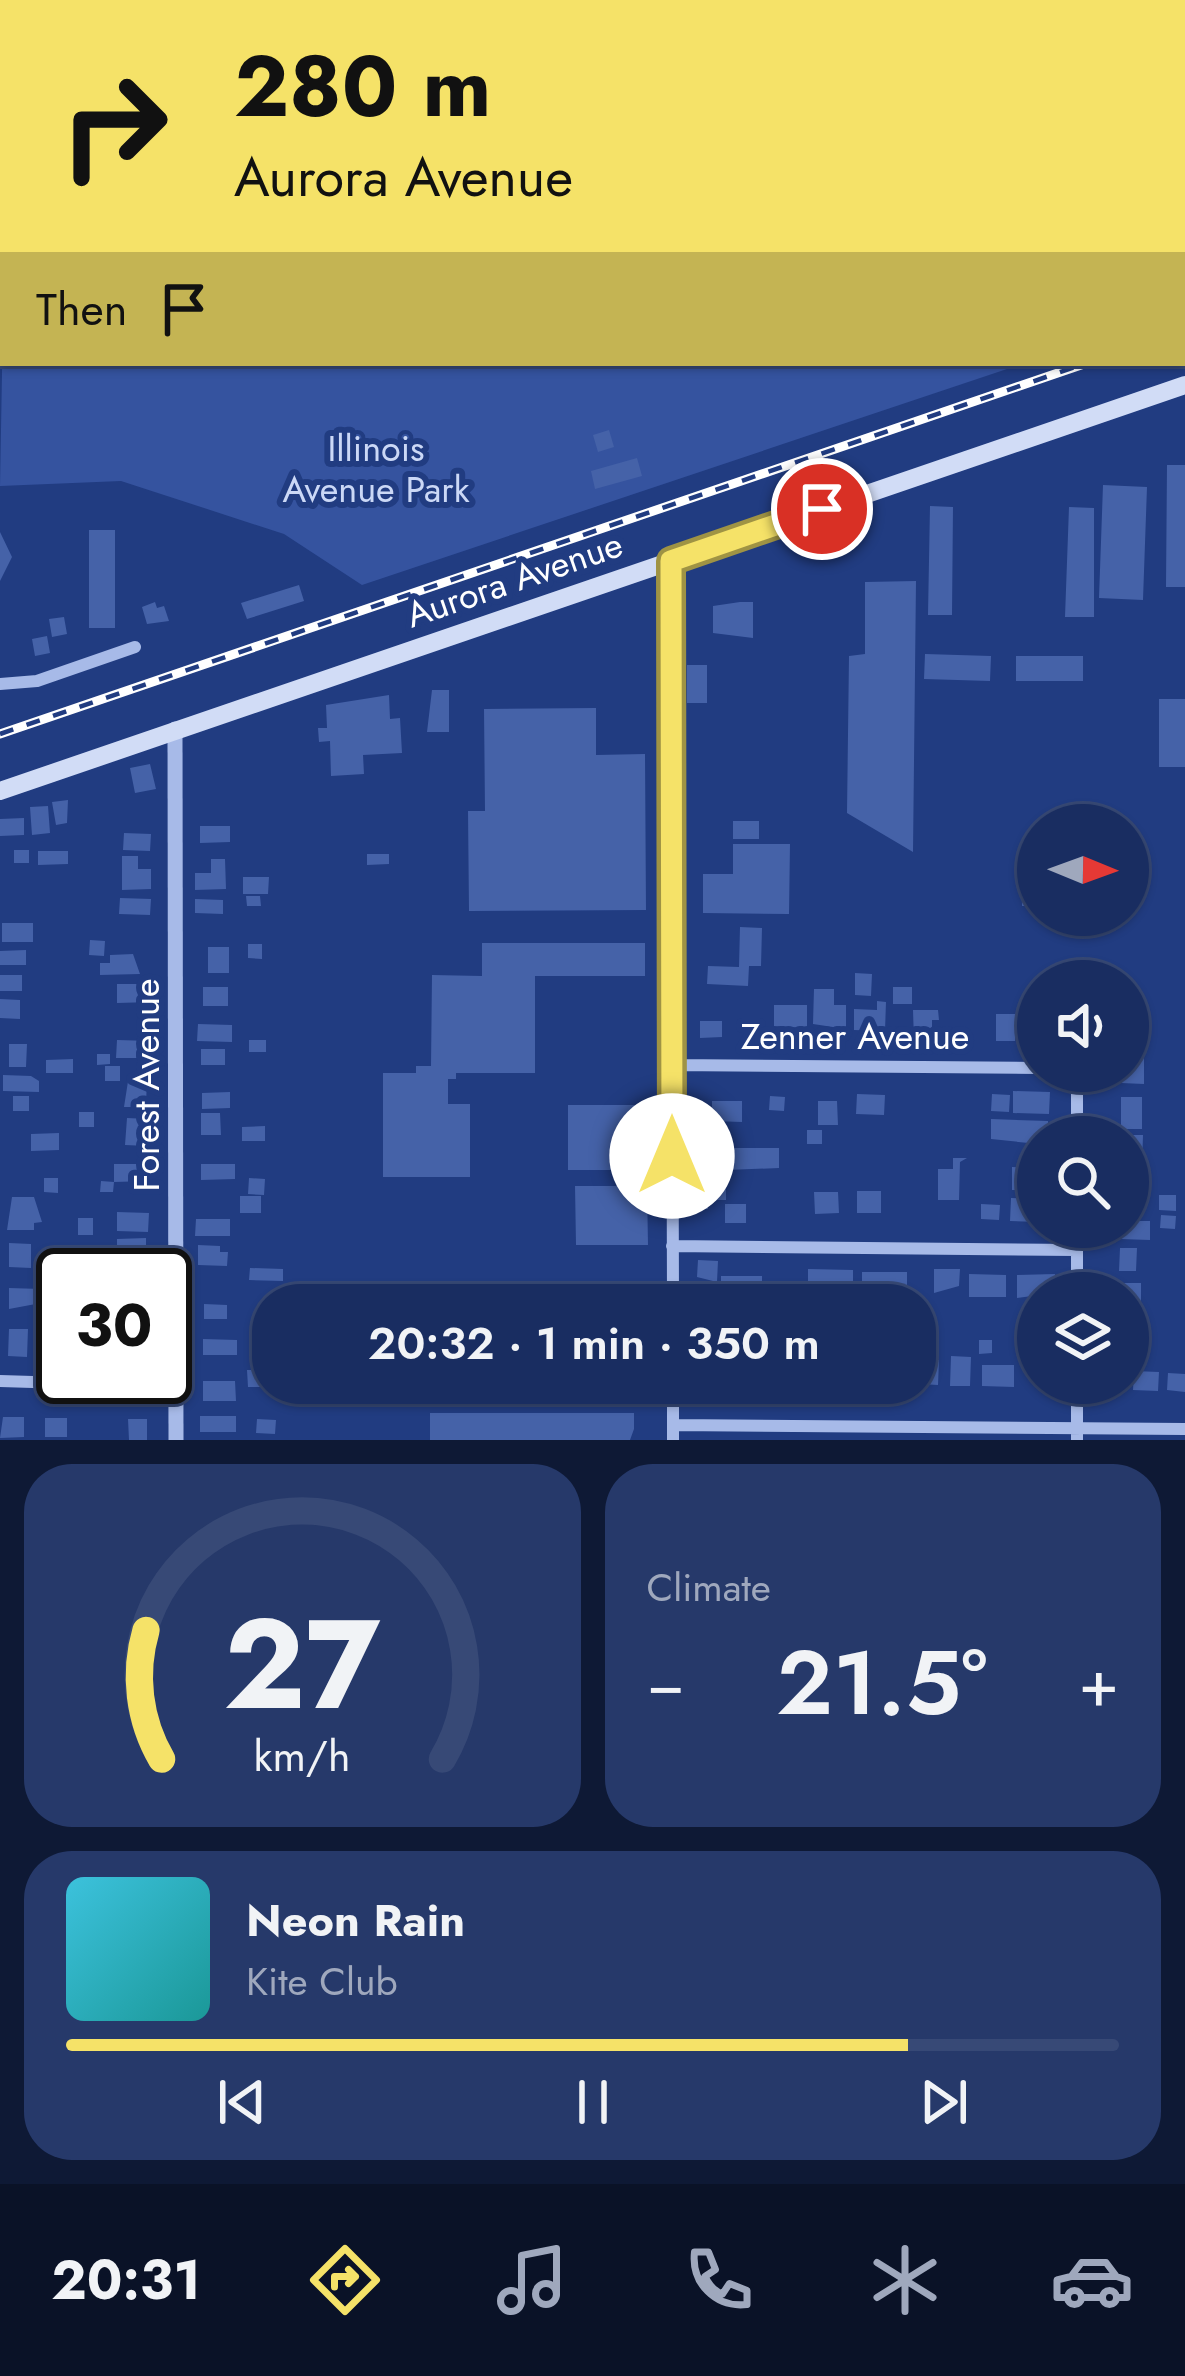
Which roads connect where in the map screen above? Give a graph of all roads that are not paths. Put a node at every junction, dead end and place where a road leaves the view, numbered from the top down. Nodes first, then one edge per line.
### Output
1 (1185, 385) edge
2 (671, 561) junction
3 (135, 647) dead end
4 (0, 684) edge
5 (176, 729) junction
6 (0, 791) edge
7 (671, 1065) junction
8 (1017, 1068) edge
9 (672, 1246) junction
10 (1077, 1250) joint
11 (1077, 1272) edge
12 (673, 1284) edge
13 (0, 1382) edge
14 (36, 1383) edge
15 (1185, 1429) edge
16 (673, 1433) edge
17 (857, 1434) edge
18 (1077, 1434) edge
19 (176, 1440) edge

1 - 2 main road, Aurora Avenue
2 - 5 main road, Aurora Avenue
2 - 7 street
3 - 4 street
5 - 6 main road, Aurora Avenue
5 - 19 street, Forest Avenue
7 - 8 street, Zenner Avenue
7 - 9 street
9 - 10 street
9 - 12 street
10 - 11 street
13 - 14 street
15 - 18 street
16 - 17 street
17 - 18 street

